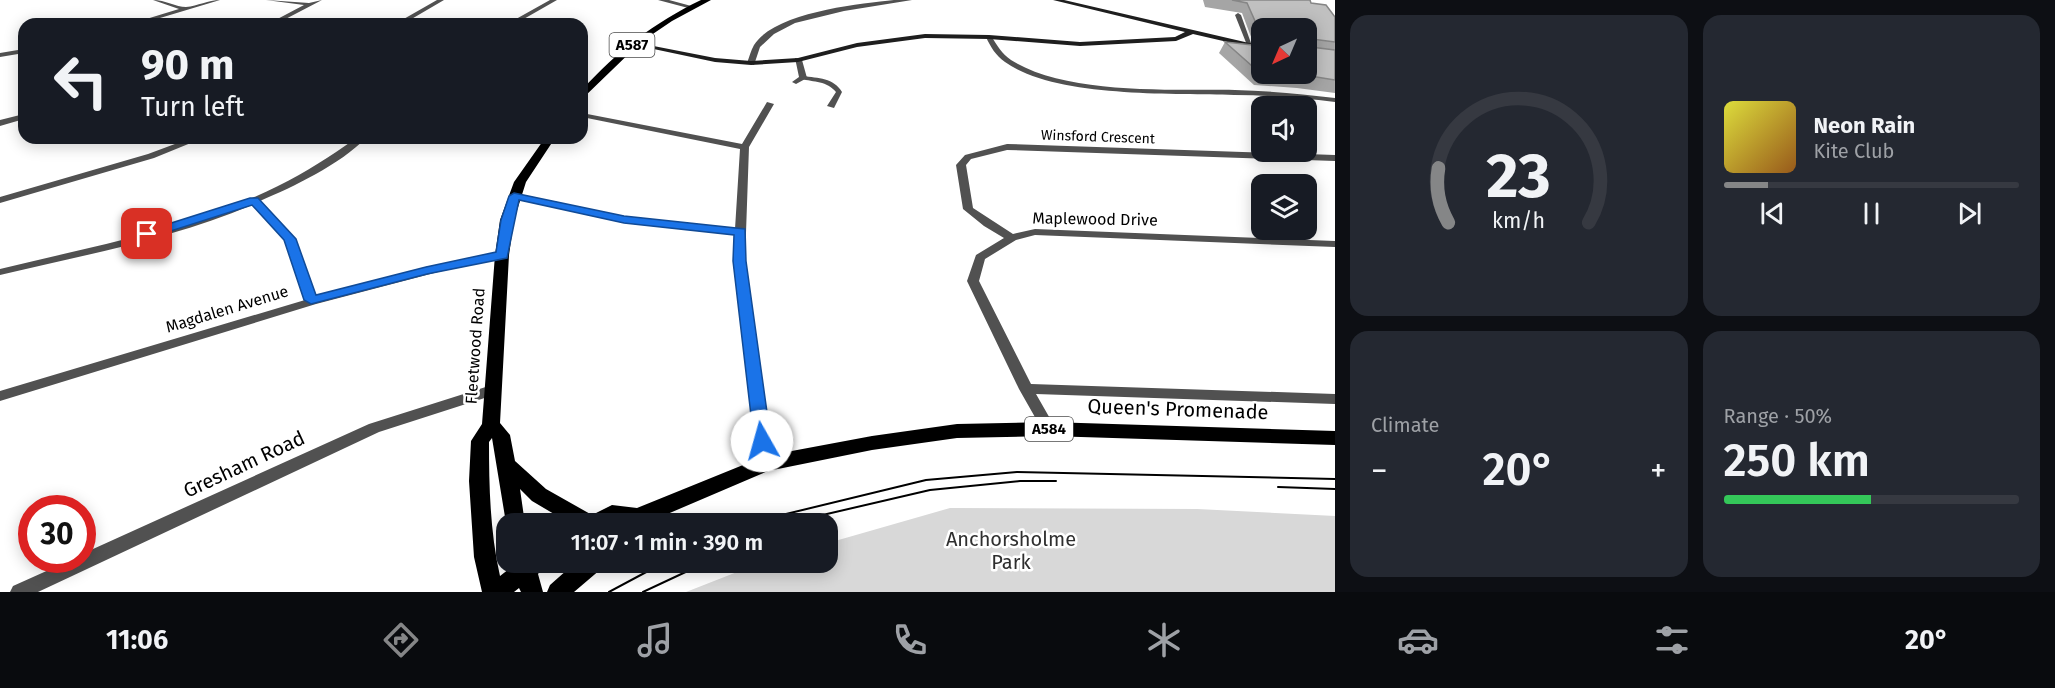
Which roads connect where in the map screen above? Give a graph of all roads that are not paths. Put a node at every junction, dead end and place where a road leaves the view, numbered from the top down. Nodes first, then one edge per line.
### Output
1 (156, 0) edge
2 (217, 0) edge
3 (269, 0) edge
4 (319, 0) edge
5 (441, 0) edge
6 (554, 0) edge
7 (660, 0) edge
8 (707, 0) edge
9 (909, 0) edge
10 (1056, 0) edge
11 (309, 4) junction
12 (692, 7) junction
13 (187, 9) junction
14 (1238, 15) edge
15 (155, 18) edge
16 (282, 18) edge
17 (409, 18) edge
18 (521, 18) edge
19 (1191, 32) junction
20 (989, 37) junction
21 (633, 44) junction
22 (1250, 45) joint
23 (18, 52) edge
24 (0, 55) edge
25 (798, 60) junction
26 (751, 63) junction
27 (799, 80) joint
28 (588, 89) edge
29 (1335, 100) edge
30 (770, 104) dead end
31 (831, 106) dead end
32 (588, 116) edge
33 (18, 118) edge
34 (0, 123) edge
35 (183, 144) edge
36 (354, 144) edge
37 (546, 144) edge
38 (744, 147) junction
39 (1335, 158) edge
40 (514, 196) junction
41 (0, 200) edge
42 (254, 201) junction
43 (740, 232) junction
44 (1012, 238) junction
45 (1335, 244) edge
46 (502, 255) junction
47 (0, 272) edge
48 (311, 300) junction
49 (1026, 389) junction
50 (492, 390) junction
51 (0, 396) edge
52 (1335, 399) edge
53 (490, 425) junction
54 (1049, 429) junction
55 (1335, 438) edge
56 (505, 464) junction
57 (765, 464) junction
58 (513, 513) edge
59 (572, 513) edge
60 (652, 513) edge
61 (518, 573) edge
62 (529, 573) edge
63 (580, 573) edge
64 (19, 592) edge
65 (494, 592) edge
66 (532, 592) edge
67 (558, 592) edge

1 - 13 street
2 - 13 street
3 - 11 street
4 - 11 street
5 - 17 street
6 - 18 street
7 - 12 street
8 - 12 main road, A587
9 - 26 street
10 - 19 street
11 - 16 street
12 - 21 main road, A587
13 - 15 street
14 - 22 lane
19 - 20 street
19 - 22 street
20 - 25 street
20 - 29 street
21 - 26 street
21 - 28 main road, A587
23 - 24 street
25 - 26 street
25 - 27 street
27 - 31 lane
30 - 38 street
32 - 38 street
33 - 34 street
35 - 41 street
36 - 42 street
37 - 40 main road, Fleetwood Road
38 - 43 street
39 - 44 street, Winsford Crescent
40 - 43 lane
40 - 46 main road, Fleetwood Road
42 - 47 street
42 - 48 street
43 - 57 street
44 - 45 street, Maplewood Drive
44 - 49 street, Maplewood Drive
46 - 48 street, Magdalen Avenue
46 - 50 main road, Fleetwood Road
48 - 51 street, Magdalen Avenue
49 - 52 street, Queen's Promenade
49 - 54 street, Maplewood Drive
50 - 53 main road, Fleetwood Road
50 - 64 street, Gresham Road
53 - 56 main road, Fleetwood Road
53 - 65 main road, Fleetwood Road
54 - 55 main road, Queen's Promenade / A584
54 - 57 main road, Queen's Promenade / A584
56 - 58 main road, Fleetwood Road
56 - 59 main road
57 - 60 main road, Queen's Promenade / A584
61 - 65 main road
62 - 66 main road
63 - 67 main road

